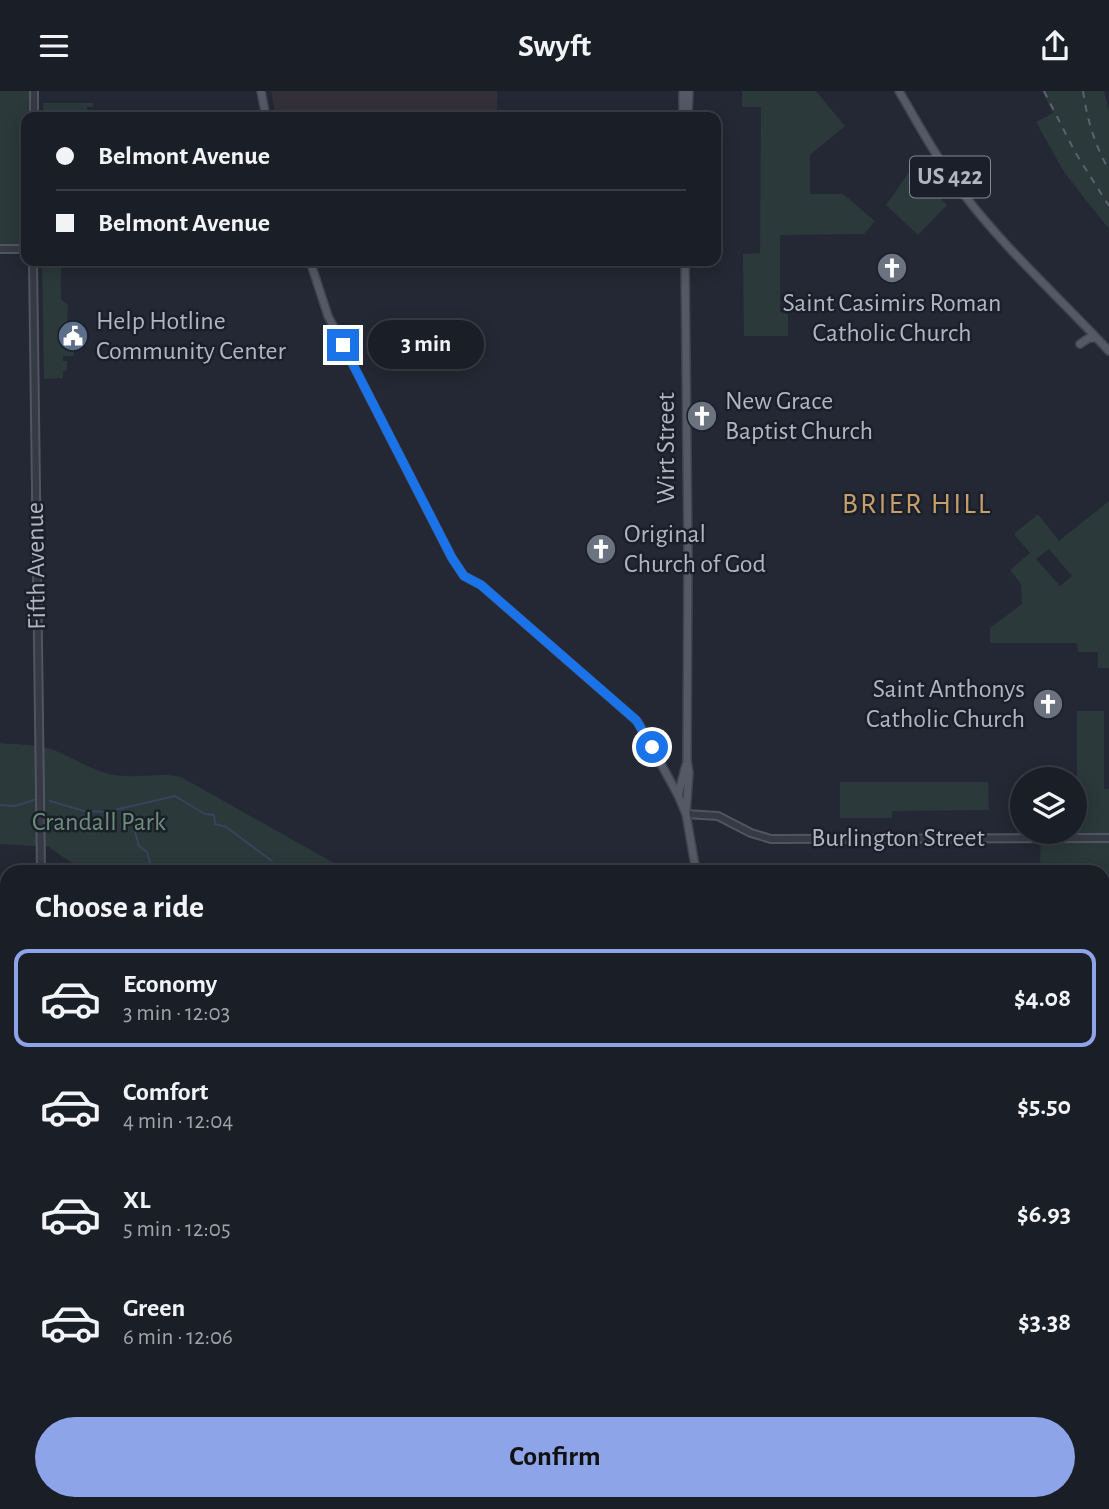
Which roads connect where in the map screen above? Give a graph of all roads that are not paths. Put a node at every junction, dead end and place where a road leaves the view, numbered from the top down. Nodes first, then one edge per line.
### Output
1 (34, 91) edge
2 (261, 91) edge
3 (683, 91) edge
4 (689, 91) edge
5 (899, 91) edge
6 (34, 112) edge
7 (265, 112) edge
8 (685, 112) edge
9 (686, 112) edge
10 (0, 249) edge
11 (21, 249) edge
12 (33, 266) edge
13 (312, 266) edge
14 (685, 266) edge
15 (1097, 338) junction
16 (1080, 344) dead end
17 (1109, 351) edge
18 (687, 761) junction
19 (678, 795) junction
20 (686, 814) junction
21 (1109, 838) edge
22 (41, 865) edge
23 (695, 865) edge

1 - 6 street
2 - 7 main road
3 - 8 main road
4 - 9 main road
5 - 15 main road, US 422
10 - 11 street
12 - 22 street, Fifth Avenue
13 - 19 main road
14 - 18 main road, Wirt Street
15 - 16 main road
15 - 17 main road, US 422
18 - 19 main road, Wirt Street
18 - 20 main road, Wirt Street
19 - 20 main road
20 - 21 street, Burlington Street
20 - 23 main road

